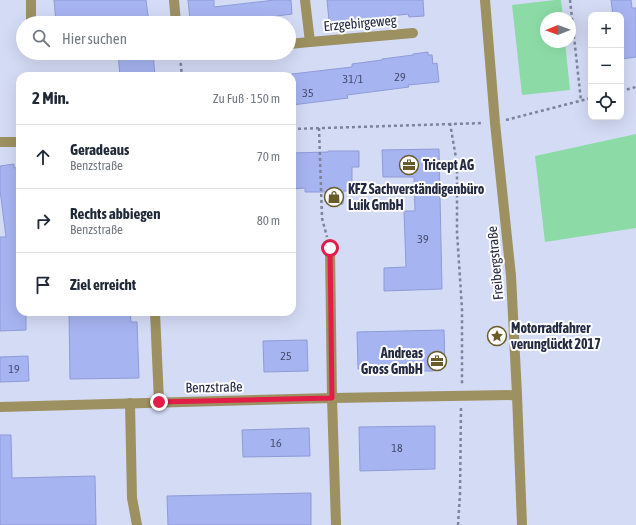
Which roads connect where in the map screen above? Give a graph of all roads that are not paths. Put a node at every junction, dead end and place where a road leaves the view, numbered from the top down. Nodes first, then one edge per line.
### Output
1 (31, 0) edge
2 (174, 0) edge
3 (305, 0) edge
4 (485, 0) edge
5 (31, 16) edge
6 (175, 16) edge
7 (413, 33) dead end
8 (310, 42) junction
9 (296, 43) edge
10 (0, 142) edge
11 (16, 142) edge
12 (330, 248) road end
13 (155, 316) edge
14 (518, 395) junction
15 (332, 398) junction
16 (159, 402) junction
17 (130, 403) junction
18 (0, 407) edge
19 (137, 525) edge
20 (336, 525) edge
21 (522, 525) edge

1 - 5 street
2 - 6 street
3 - 8 street, Erzgebirgeweg
4 - 14 street, Freibergstraße
7 - 8 street, Erzgebirgeweg
8 - 9 street, Erzgebirgeweg
10 - 11 street
12 - 15 street
13 - 16 street
14 - 15 street, Benzstraße
14 - 21 street, Freibergstraße
15 - 16 street, Benzstraße
15 - 20 street
16 - 17 street, Benzstraße
17 - 18 street, Benzstraße
17 - 19 street

